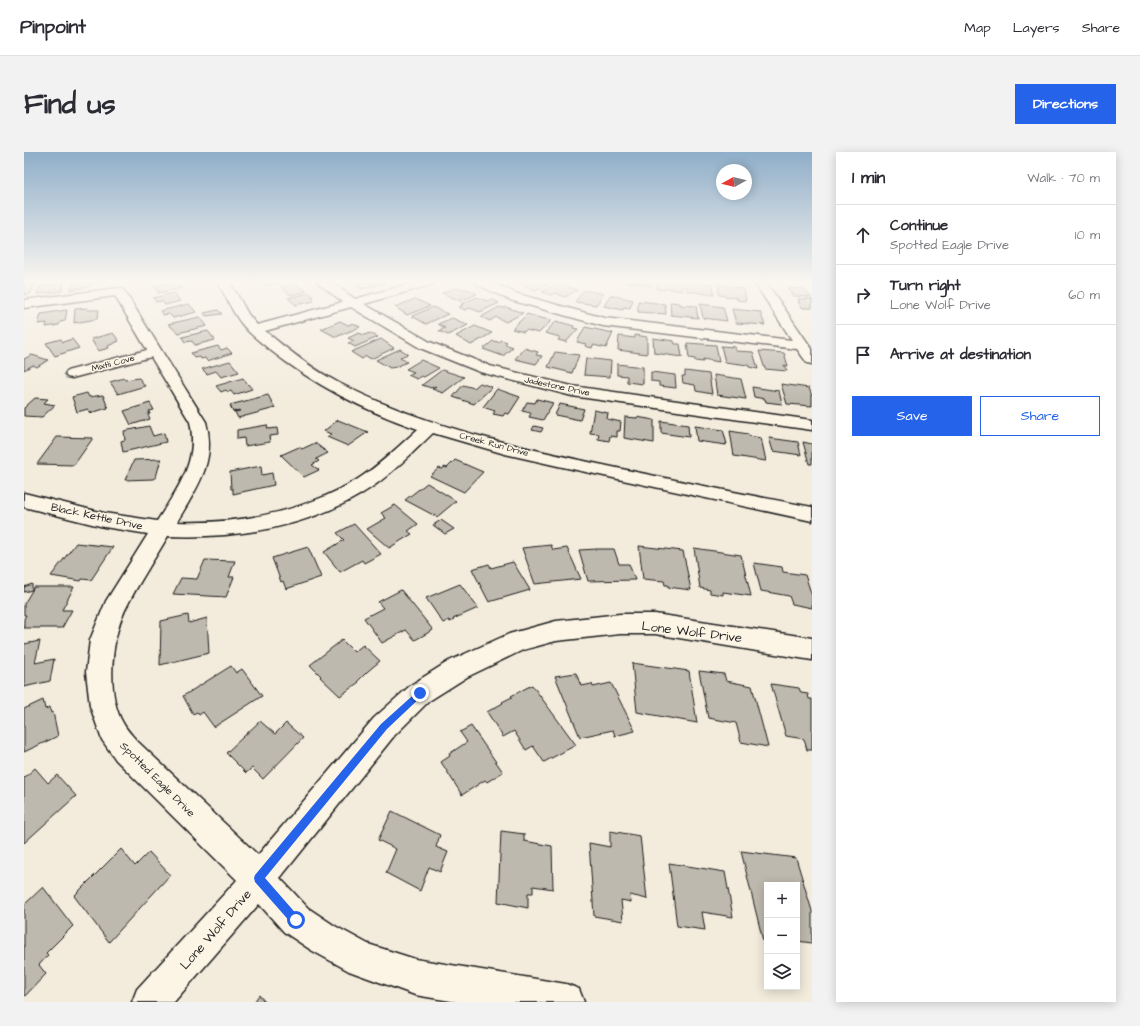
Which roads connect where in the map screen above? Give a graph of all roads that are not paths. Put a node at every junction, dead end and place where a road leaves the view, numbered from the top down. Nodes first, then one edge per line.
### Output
1 (136, 322) edge
2 (248, 322) edge
3 (285, 322) edge
4 (385, 322) edge
5 (602, 322) edge
6 (786, 322) edge
7 (254, 330) junction
8 (801, 345) junction
9 (154, 352) junction
10 (812, 360) edge
11 (72, 374) dead end
12 (812, 426) edge
13 (429, 428) junction
14 (24, 500) edge
15 (812, 514) edge
16 (164, 528) junction
17 (812, 649) edge
18 (258, 878) junction
19 (150, 1002) edge
20 (566, 1002) edge

1 - 9 street, Spotted Eagle Drive
2 - 7 street, Creek Run Drive
3 - 7 street
4 - 12 street, Jadestone Drive
5 - 8 street
6 - 8 street
7 - 13 street, Creek Run Drive
8 - 10 street
9 - 11 street, Mixtli Cove
9 - 16 street, Spotted Eagle Drive
13 - 15 street, Creek Run Drive
13 - 16 street, Black Kettle Drive
14 - 16 street, Black Kettle Drive
16 - 18 street, Spotted Eagle Drive
17 - 18 street, Lone Wolf Drive
18 - 19 street, Lone Wolf Drive
18 - 20 street, Spotted Eagle Drive

